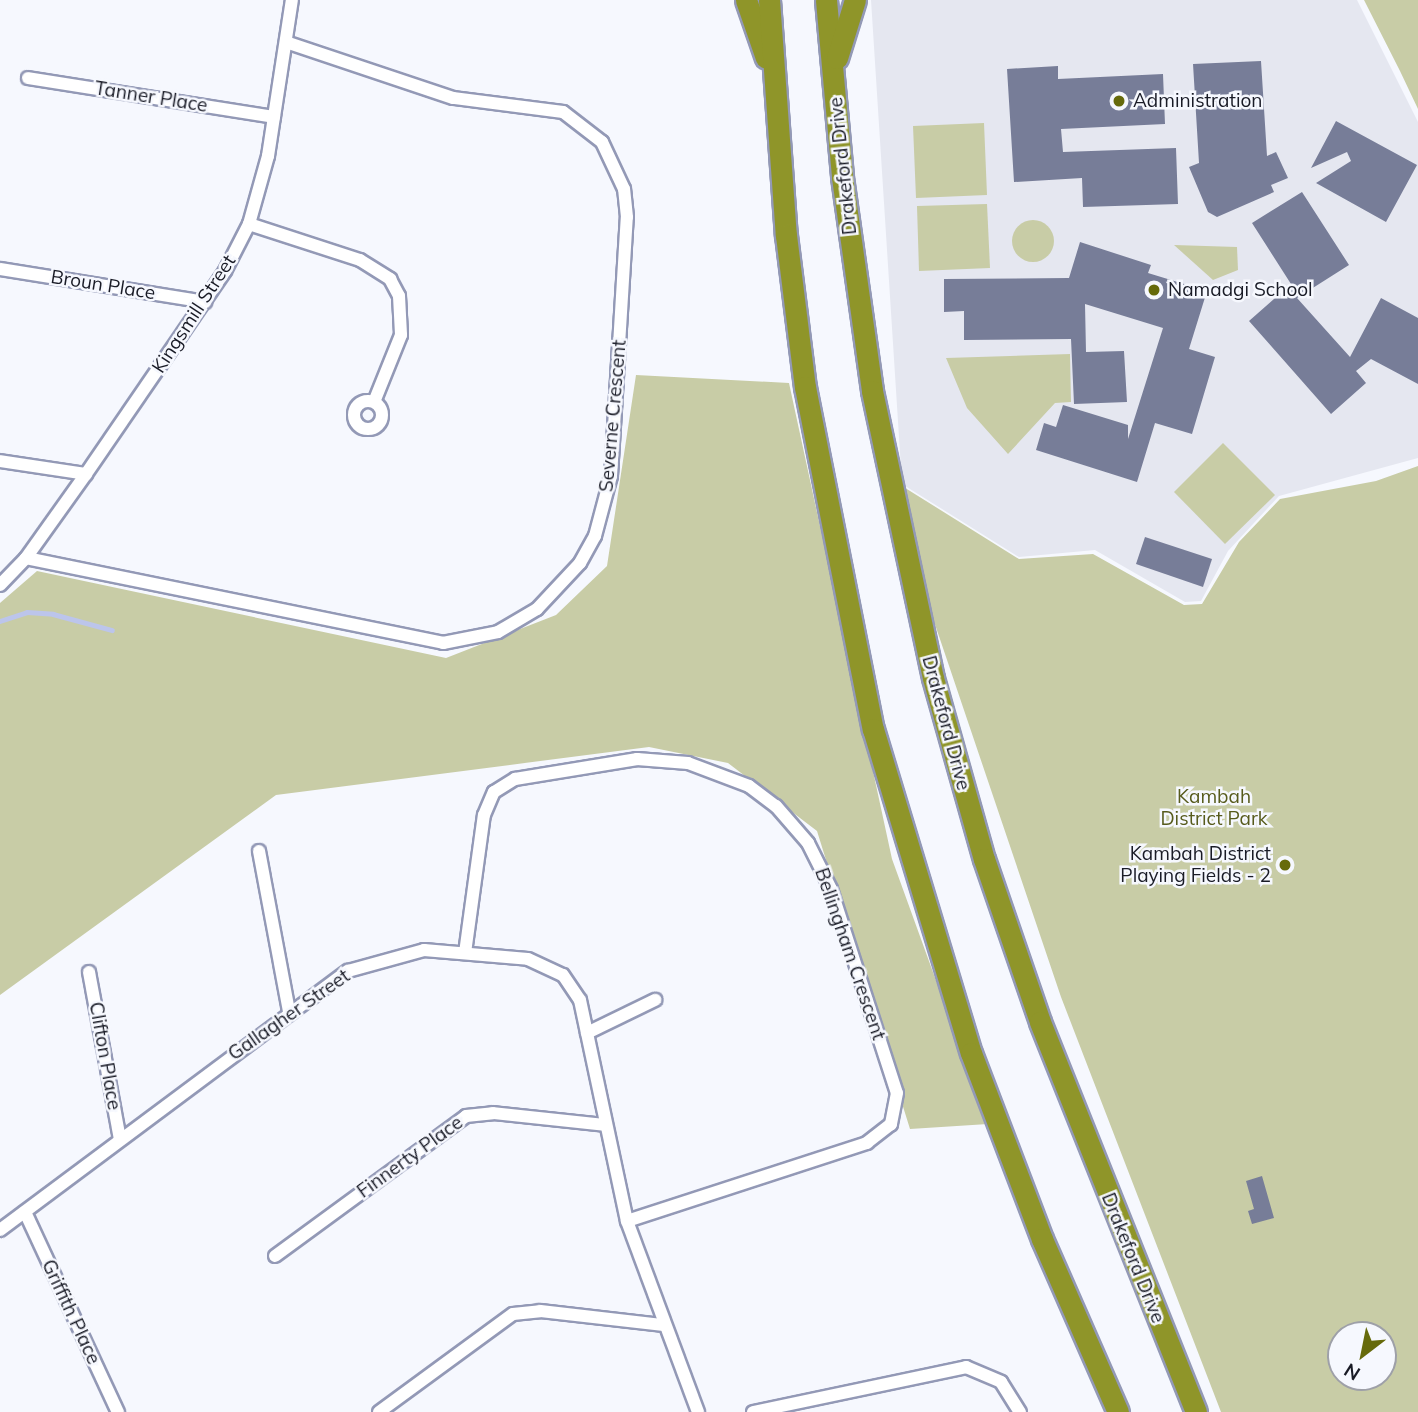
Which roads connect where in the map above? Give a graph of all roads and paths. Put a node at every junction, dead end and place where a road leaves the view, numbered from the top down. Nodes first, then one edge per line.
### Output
1 (292, 0) edge
2 (746, 0) edge
3 (769, 0) edge
4 (826, 0) edge
5 (855, 0) edge
6 (286, 42) junction
7 (833, 71) junction
8 (773, 76) junction
9 (28, 78) dead end
10 (274, 117) junction
11 (249, 224) junction
12 (0, 269) edge
13 (205, 302) junction
14 (374, 402) dead end
15 (0, 460) edge
16 (86, 474) junction
17 (26, 558) junction
18 (0, 584) edge
19 (259, 851) dead end
20 (465, 953) junction
21 (89, 972) dead end
22 (655, 1000) dead end
23 (289, 1012) junction
24 (587, 1033) junction
25 (605, 1125) junction
26 (120, 1139) junction
27 (24, 1212) junction
28 (627, 1221) junction
29 (0, 1230) edge
30 (275, 1256) dead end
31 (662, 1325) junction
32 (118, 1412) edge
33 (379, 1412) edge
34 (698, 1412) edge
35 (753, 1412) edge
36 (1020, 1412) edge
37 (1118, 1412) edge
38 (1196, 1412) edge

1 - 6 street, Kingsmill Street
2 - 8 highway
3 - 8 highway
4 - 7 highway, Drakeford Drive
5 - 7 highway
6 - 10 street, Kingsmill Street
6 - 17 street, Severne Crescent
7 - 38 highway, Drakeford Drive
8 - 37 highway
9 - 10 street, Tanner Place
10 - 11 street, Kingsmill Street
11 - 13 street, Kingsmill Street
11 - 14 street
12 - 13 street, Broun Place
13 - 16 street, Kingsmill Street
15 - 16 street
16 - 17 street, Kingsmill Street
17 - 18 street, Kingsmill Street
19 - 23 street
20 - 23 street, Gallagher Street
20 - 24 street, Gallagher Street
20 - 28 street, Bellingham Crescent
21 - 26 street, Clifton Place
22 - 24 street
23 - 26 street, Gallagher Street
24 - 25 street, Gallagher Street
25 - 28 street, Gallagher Street
25 - 30 street, Finnerty Place
26 - 27 street, Gallagher Street
27 - 29 street, Gallagher Street
27 - 32 street, Griffith Place
28 - 31 street, Gallagher Street
31 - 33 street
31 - 34 street, Gallagher Street
35 - 36 street

